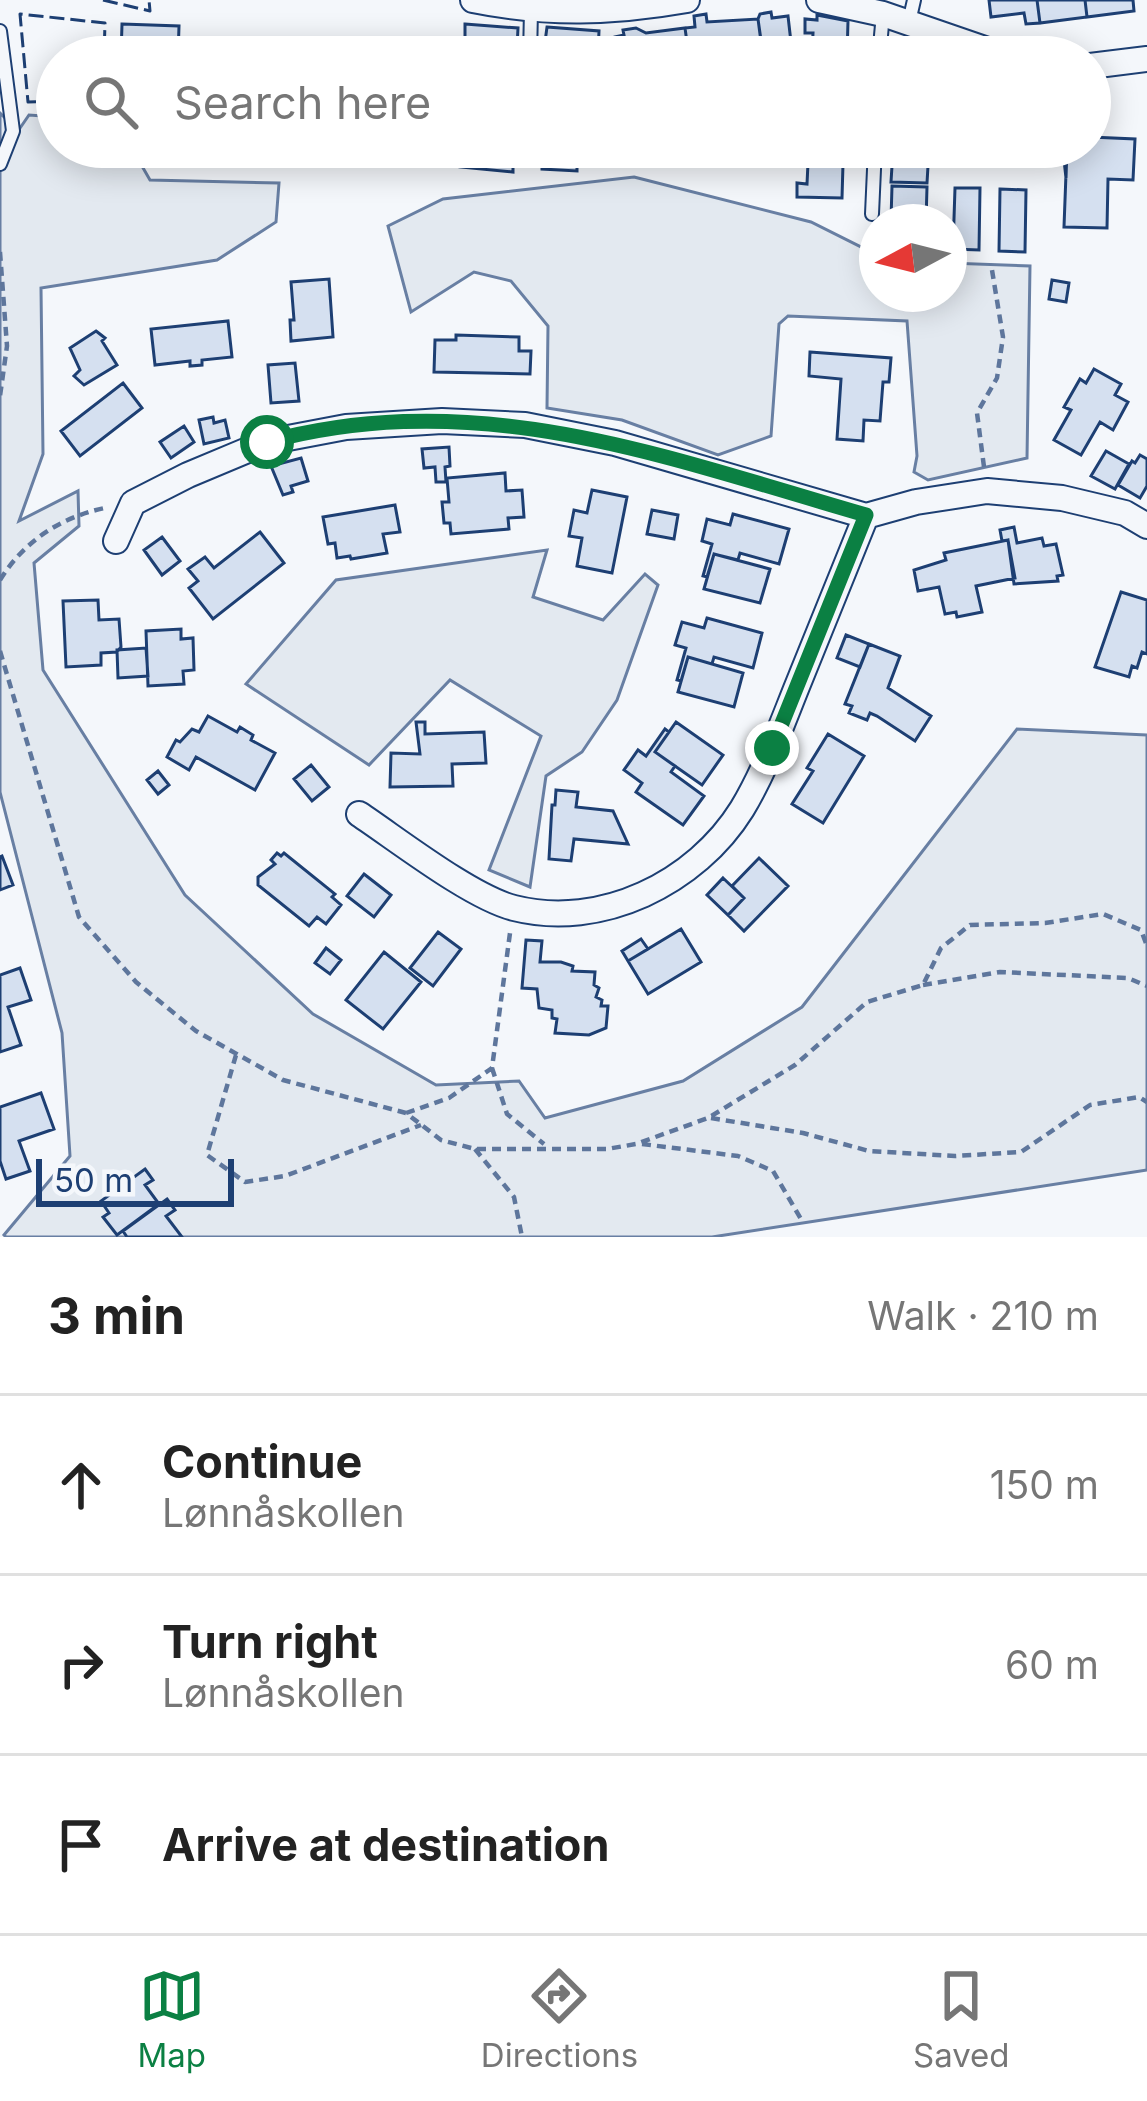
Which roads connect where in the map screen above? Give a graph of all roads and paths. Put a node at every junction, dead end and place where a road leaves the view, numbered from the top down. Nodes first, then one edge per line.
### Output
1 (473, 0) edge
2 (687, 0) edge
3 (819, 0) edge
4 (503, 3) edge
5 (531, 10) junction
6 (912, 11) edge
7 (884, 14) junction
8 (0, 32) edge
9 (530, 36) edge
10 (881, 36) edge
11 (964, 36) edge
12 (1147, 59) edge
13 (1111, 63) edge
14 (0, 164) edge
15 (874, 168) edge
16 (872, 204) edge
17 (0, 252) edge
18 (991, 264) dead end
19 (0, 396) edge
20 (987, 491) junction
21 (133, 503) junction
22 (866, 515) junction
23 (1147, 526) edge
24 (116, 541) dead end
25 (0, 580) edge
26 (0, 651) edge
27 (359, 814) dead end
28 (513, 908) junction
29 (1147, 946) edge
30 (923, 985) junction
31 (1147, 986) edge
32 (236, 1054) junction
33 (491, 1068) junction
34 (1147, 1102) edge
35 (406, 1113) junction
36 (708, 1118) junction
37 (421, 1125) junction
38 (636, 1144) junction
39 (547, 1147) junction
40 (475, 1149) junction
41 (800, 1219) dead end
42 (522, 1237) edge

1 - 4 street
2 - 5 street
3 - 7 street
4 - 5 street
5 - 9 lane
6 - 7 street
6 - 11 street
7 - 10 lane
8 - 14 lane
12 - 13 street
15 - 16 lane
17 - 19 path
18 - 20 path
20 - 22 street
20 - 23 street
21 - 22 street
21 - 24 street
21 - 25 path
22 - 28 street
26 - 32 path
27 - 28 street
28 - 33 path
29 - 30 path
30 - 31 path
30 - 36 path
32 - 35 path
32 - 37 path
33 - 35 path
33 - 39 path
34 - 36 path
35 - 37 path
36 - 38 path
37 - 40 path
38 - 39 path
38 - 41 path
39 - 40 path
40 - 42 path

